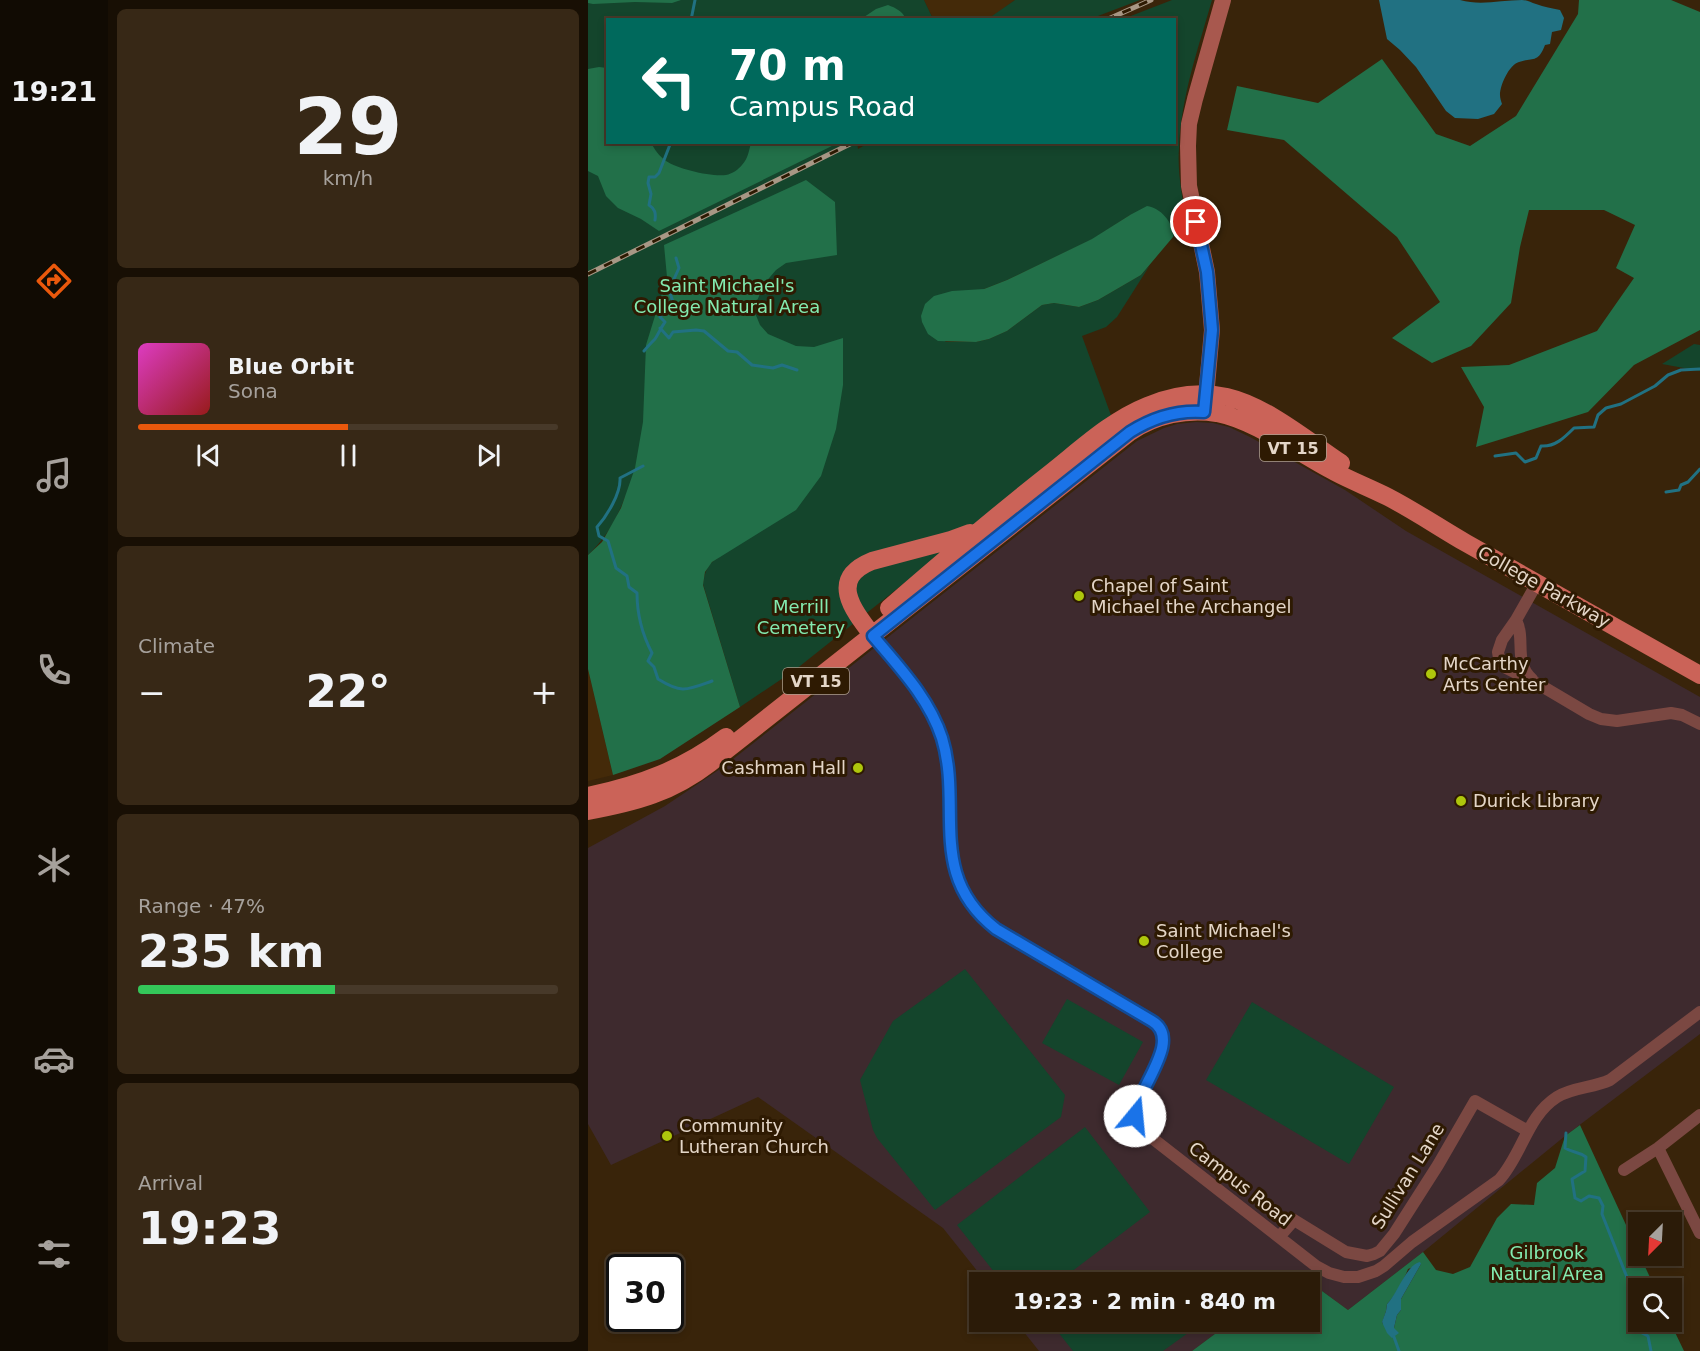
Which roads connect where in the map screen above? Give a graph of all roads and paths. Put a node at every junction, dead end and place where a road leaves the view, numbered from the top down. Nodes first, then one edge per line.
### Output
1 (1223, 0) edge
2 (1200, 403) junction
3 (987, 524) junction
4 (903, 553) junction
5 (1537, 583) junction
6 (925, 585) junction
7 (1516, 620) junction
8 (870, 632) junction
9 (1700, 675) edge
10 (1540, 685) junction
11 (1700, 724) edge
12 (588, 796) edge
13 (588, 811) edge
14 (1700, 1012) edge
15 (1700, 1115) edge
16 (1528, 1131) junction
17 (1658, 1148) junction
18 (1624, 1170) dead end
19 (1700, 1233) edge
20 (1279, 1237) junction

1 - 2 main road
2 - 3 main road, College Parkway / VT 15
2 - 5 main road, College Parkway / VT 15
2 - 6 main road, College Parkway / VT 15
3 - 4 main road
3 - 6 main road, College Parkway / VT 15
4 - 6 main road
4 - 8 main road
5 - 7 street
5 - 9 main road, College Parkway / VT 15
6 - 8 main road, College Parkway / VT 15
7 - 10 street
7 - 10 street
8 - 12 main road, College Parkway / VT 15
8 - 13 main road, College Parkway / VT 15
8 - 20 street, Campus Road
10 - 11 street
14 - 16 street, Campus Road
15 - 17 street
16 - 20 street, Campus Road
16 - 20 street, Sullivan Lane
17 - 18 street
17 - 19 street

